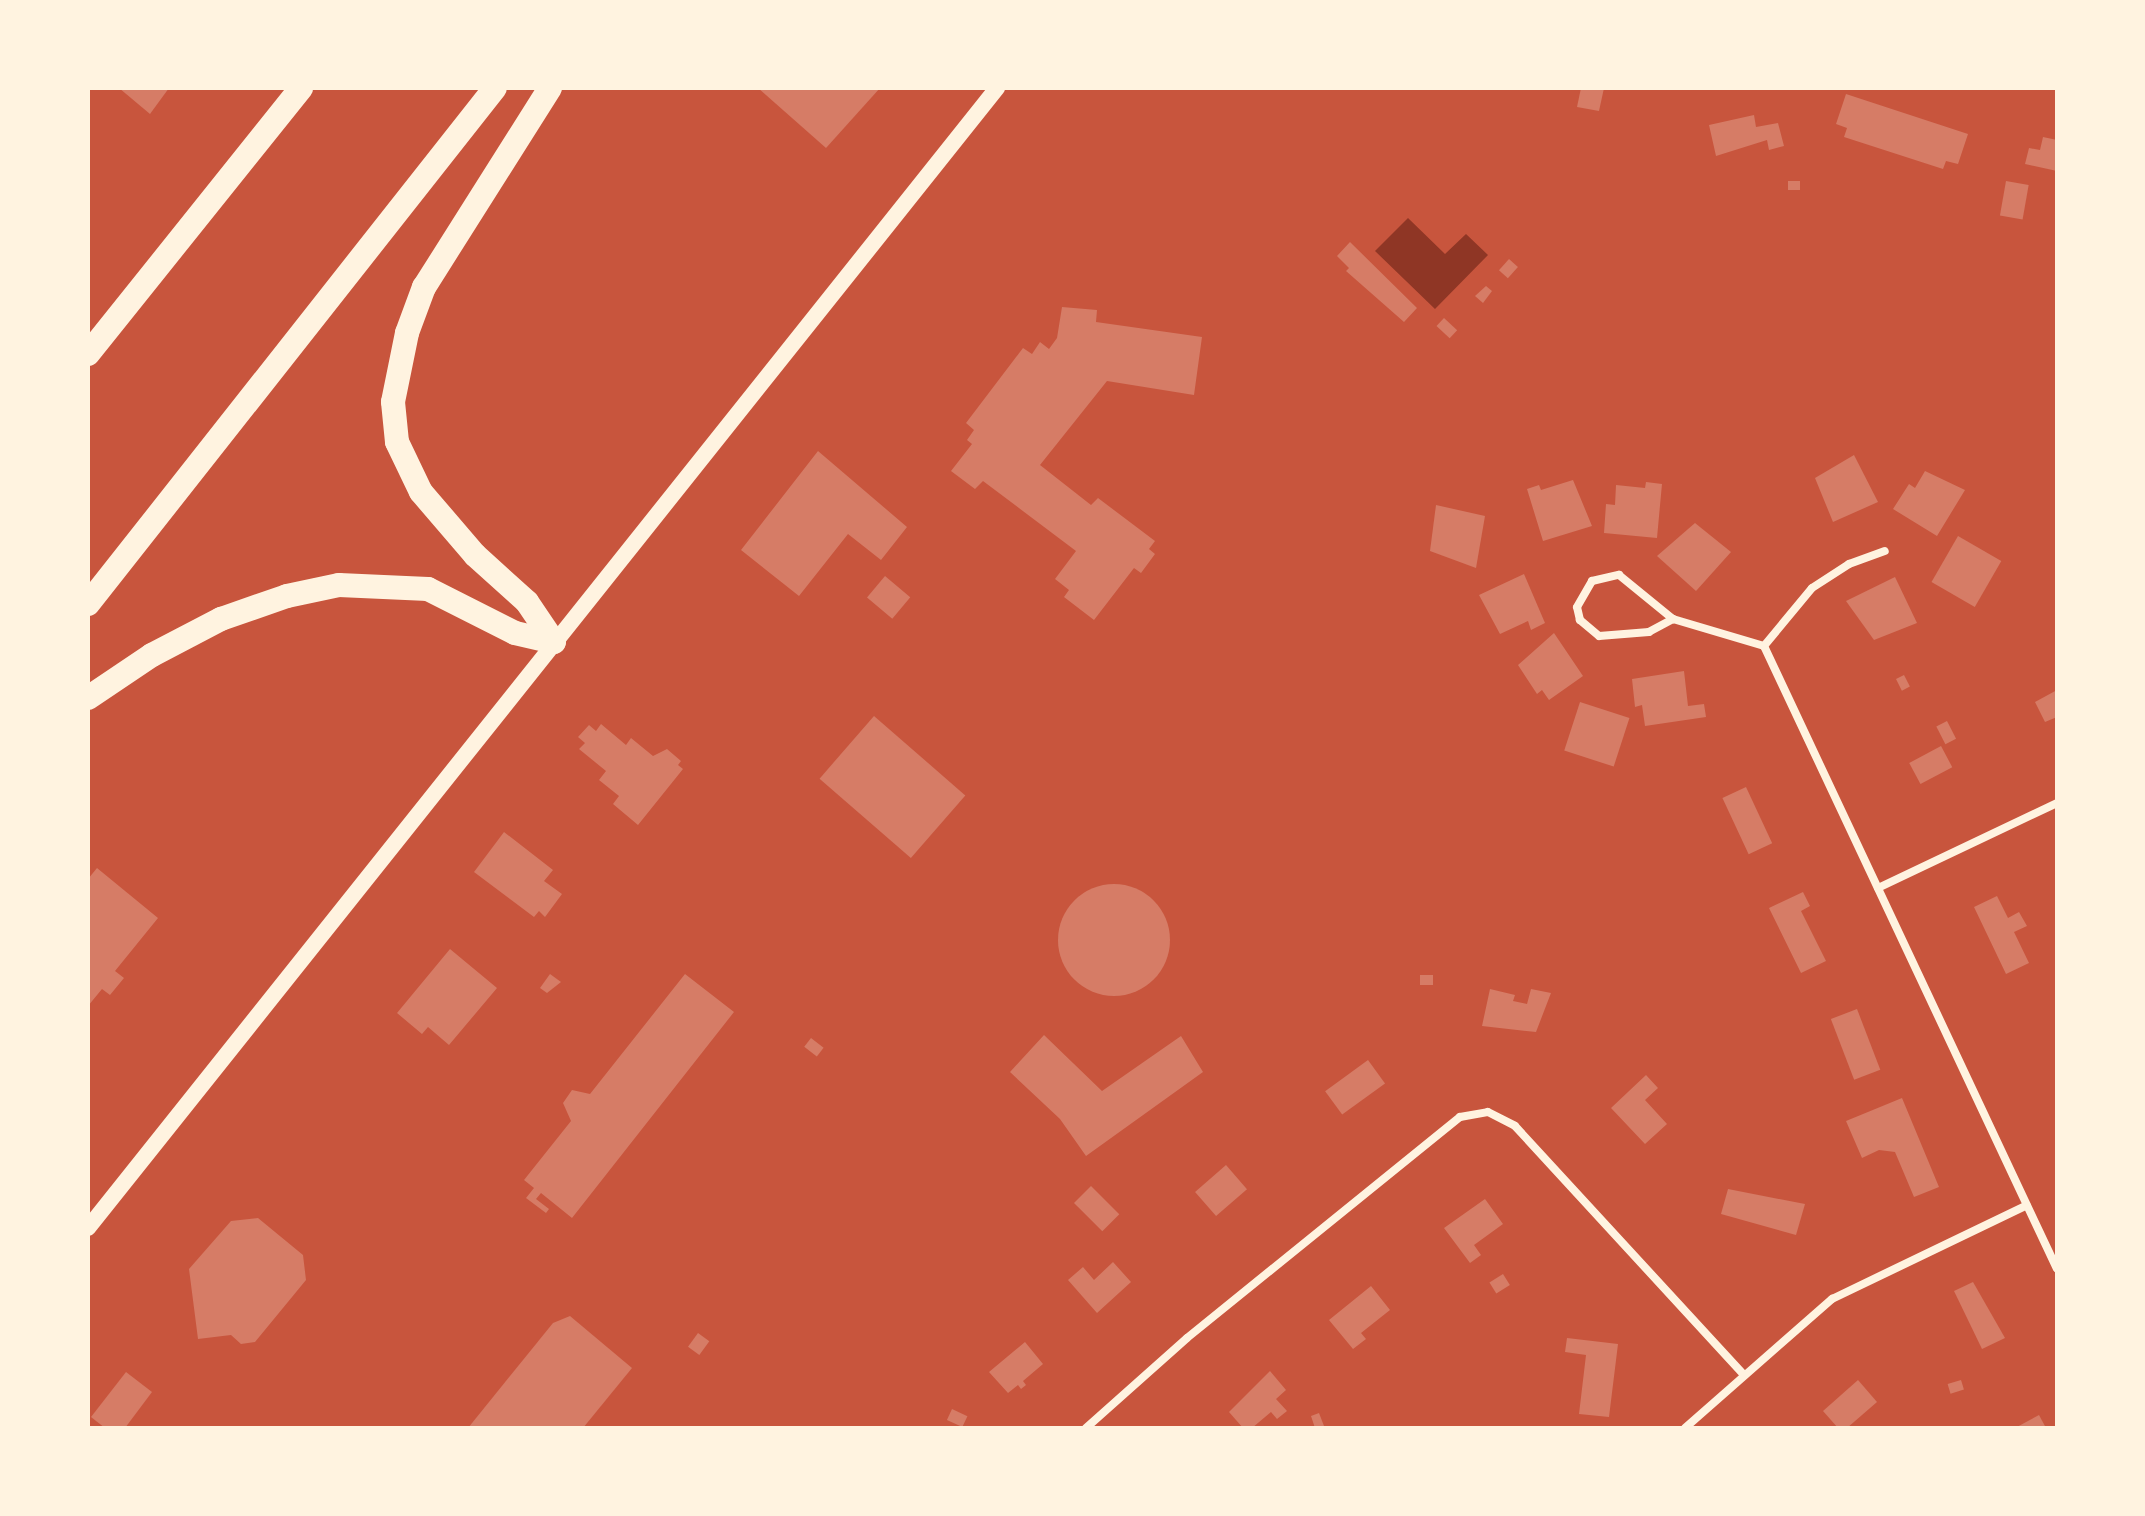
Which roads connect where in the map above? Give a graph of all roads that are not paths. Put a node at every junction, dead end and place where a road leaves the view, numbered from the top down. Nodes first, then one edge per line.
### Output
1 (301, 88) edge
2 (495, 88) edge
3 (550, 88) edge
4 (997, 88) edge
5 (88, 354) edge
6 (1885, 551) dead end
7 (88, 604) edge
8 (1673, 619) junction
9 (554, 642) junction
10 (1764, 646) junction
11 (88, 698) edge
12 (2057, 803) edge
13 (1878, 888) junction
14 (2027, 1205) junction
15 (88, 1228) edge
16 (2057, 1269) edge
17 (1743, 1374) junction
18 (1086, 1428) edge
19 (1685, 1428) edge

1 - 5 highway
2 - 7 highway
3 - 9 highway
4 - 9 main road
6 - 10 street
8 - 8 street
8 - 10 street
9 - 11 highway
9 - 15 main road
10 - 13 street
12 - 13 street
13 - 14 street
14 - 16 street
14 - 17 street
17 - 18 street
17 - 19 street

